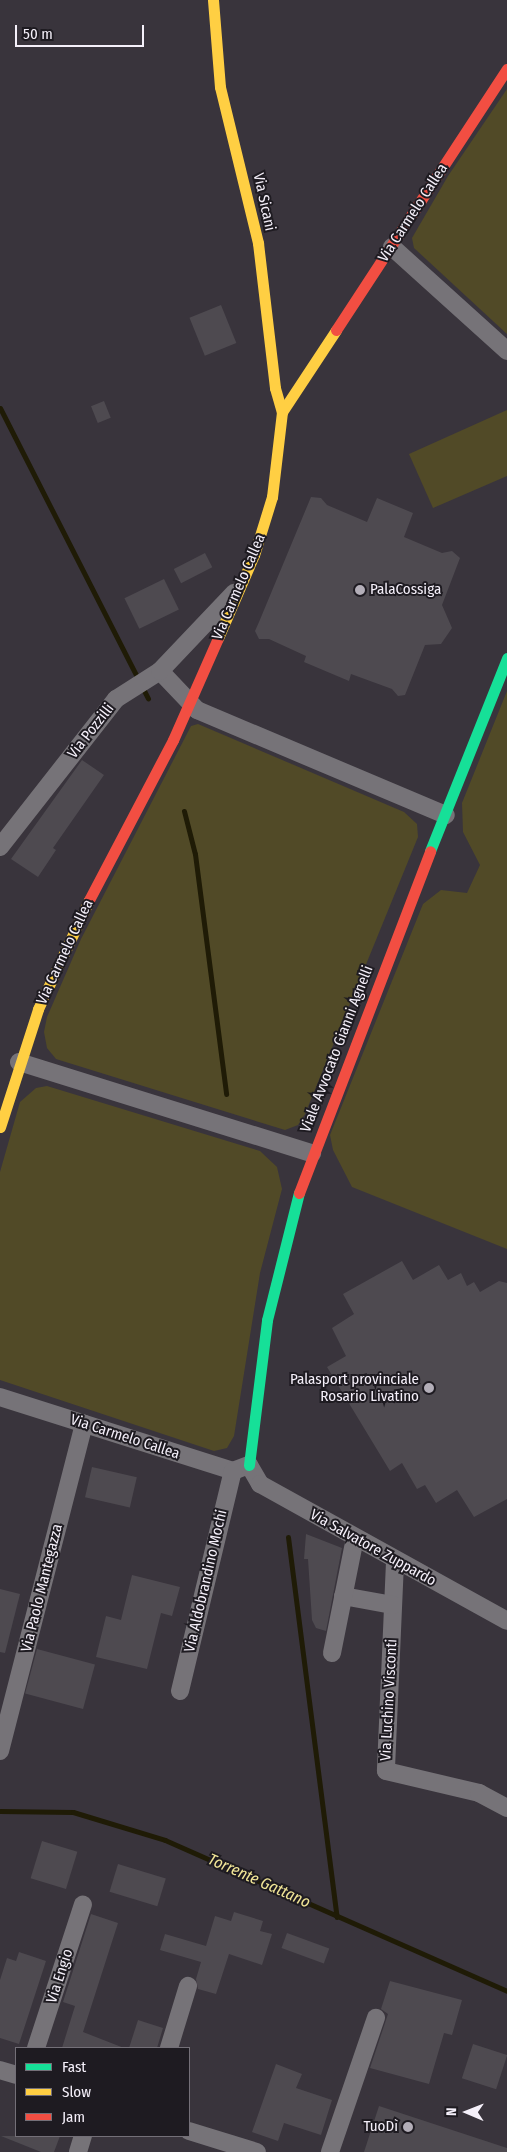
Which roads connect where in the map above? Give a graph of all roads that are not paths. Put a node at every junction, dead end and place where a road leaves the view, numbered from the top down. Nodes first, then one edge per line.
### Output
1 (213, 0) edge
2 (507, 69) edge
3 (392, 247) junction
4 (507, 351) edge
5 (282, 412) junction
6 (239, 590) junction
7 (507, 658) edge
8 (160, 671) junction
9 (190, 703) junction
10 (446, 815) junction
11 (0, 847) edge
12 (19, 1062) junction
13 (5, 1092) edge
14 (0, 1127) edge
15 (312, 1153) junction
16 (0, 1397) edge
17 (84, 1424) junction
18 (241, 1468) junction
19 (355, 1538) junction
20 (395, 1562) junction
21 (344, 1596) junction
22 (393, 1605) junction
23 (507, 1621) edge
24 (332, 1653) dead end
25 (180, 1691) dead end
26 (0, 1751) edge
27 (507, 1808) edge
28 (84, 1904) dead end
29 (188, 1986) dead end
30 (376, 2018) dead end
31 (36, 2047) edge
32 (169, 2047) edge
33 (0, 2070) edge
34 (15, 2075) edge
35 (190, 2131) edge
36 (83, 2137) edge
37 (78, 2152) edge
38 (257, 2152) edge
39 (330, 2152) edge

1 - 5 street, Via Sicani
2 - 3 street, Via Carmelo Callea
3 - 4 street
3 - 5 street, Via Carmelo Callea
5 - 6 street, Via Carmelo Callea
6 - 8 street, Via Pozzilli
6 - 9 street, Via Carmelo Callea
7 - 10 street, Viale Avvocato Gianni Agnelli
8 - 9 street
8 - 11 street, Via Pozzilli
9 - 10 street
9 - 12 street, Via Carmelo Callea
10 - 15 street, Viale Avvocato Gianni Agnelli
12 - 13 street, Via Carmelo Callea
12 - 15 street
13 - 14 street, Via Carmelo Callea
15 - 18 street, Viale Avvocato Gianni Agnelli
16 - 17 street, Via Carmelo Callea
17 - 18 street, Via Carmelo Callea
17 - 26 street, Via Paolo Mantegazza
18 - 19 street, Via Salvatore Zuppardo
18 - 25 street, Via Aldobrandino Mochi
19 - 20 street, Via Salvatore Zuppardo
19 - 21 street
20 - 22 street, Via Luchino Visconti
20 - 23 street, Via Salvatore Zuppardo
21 - 22 street
21 - 24 street
22 - 27 street, Via Luchino Visconti
28 - 31 street, Via Engio
29 - 32 street
30 - 39 street
33 - 34 street
35 - 38 street
36 - 37 street

